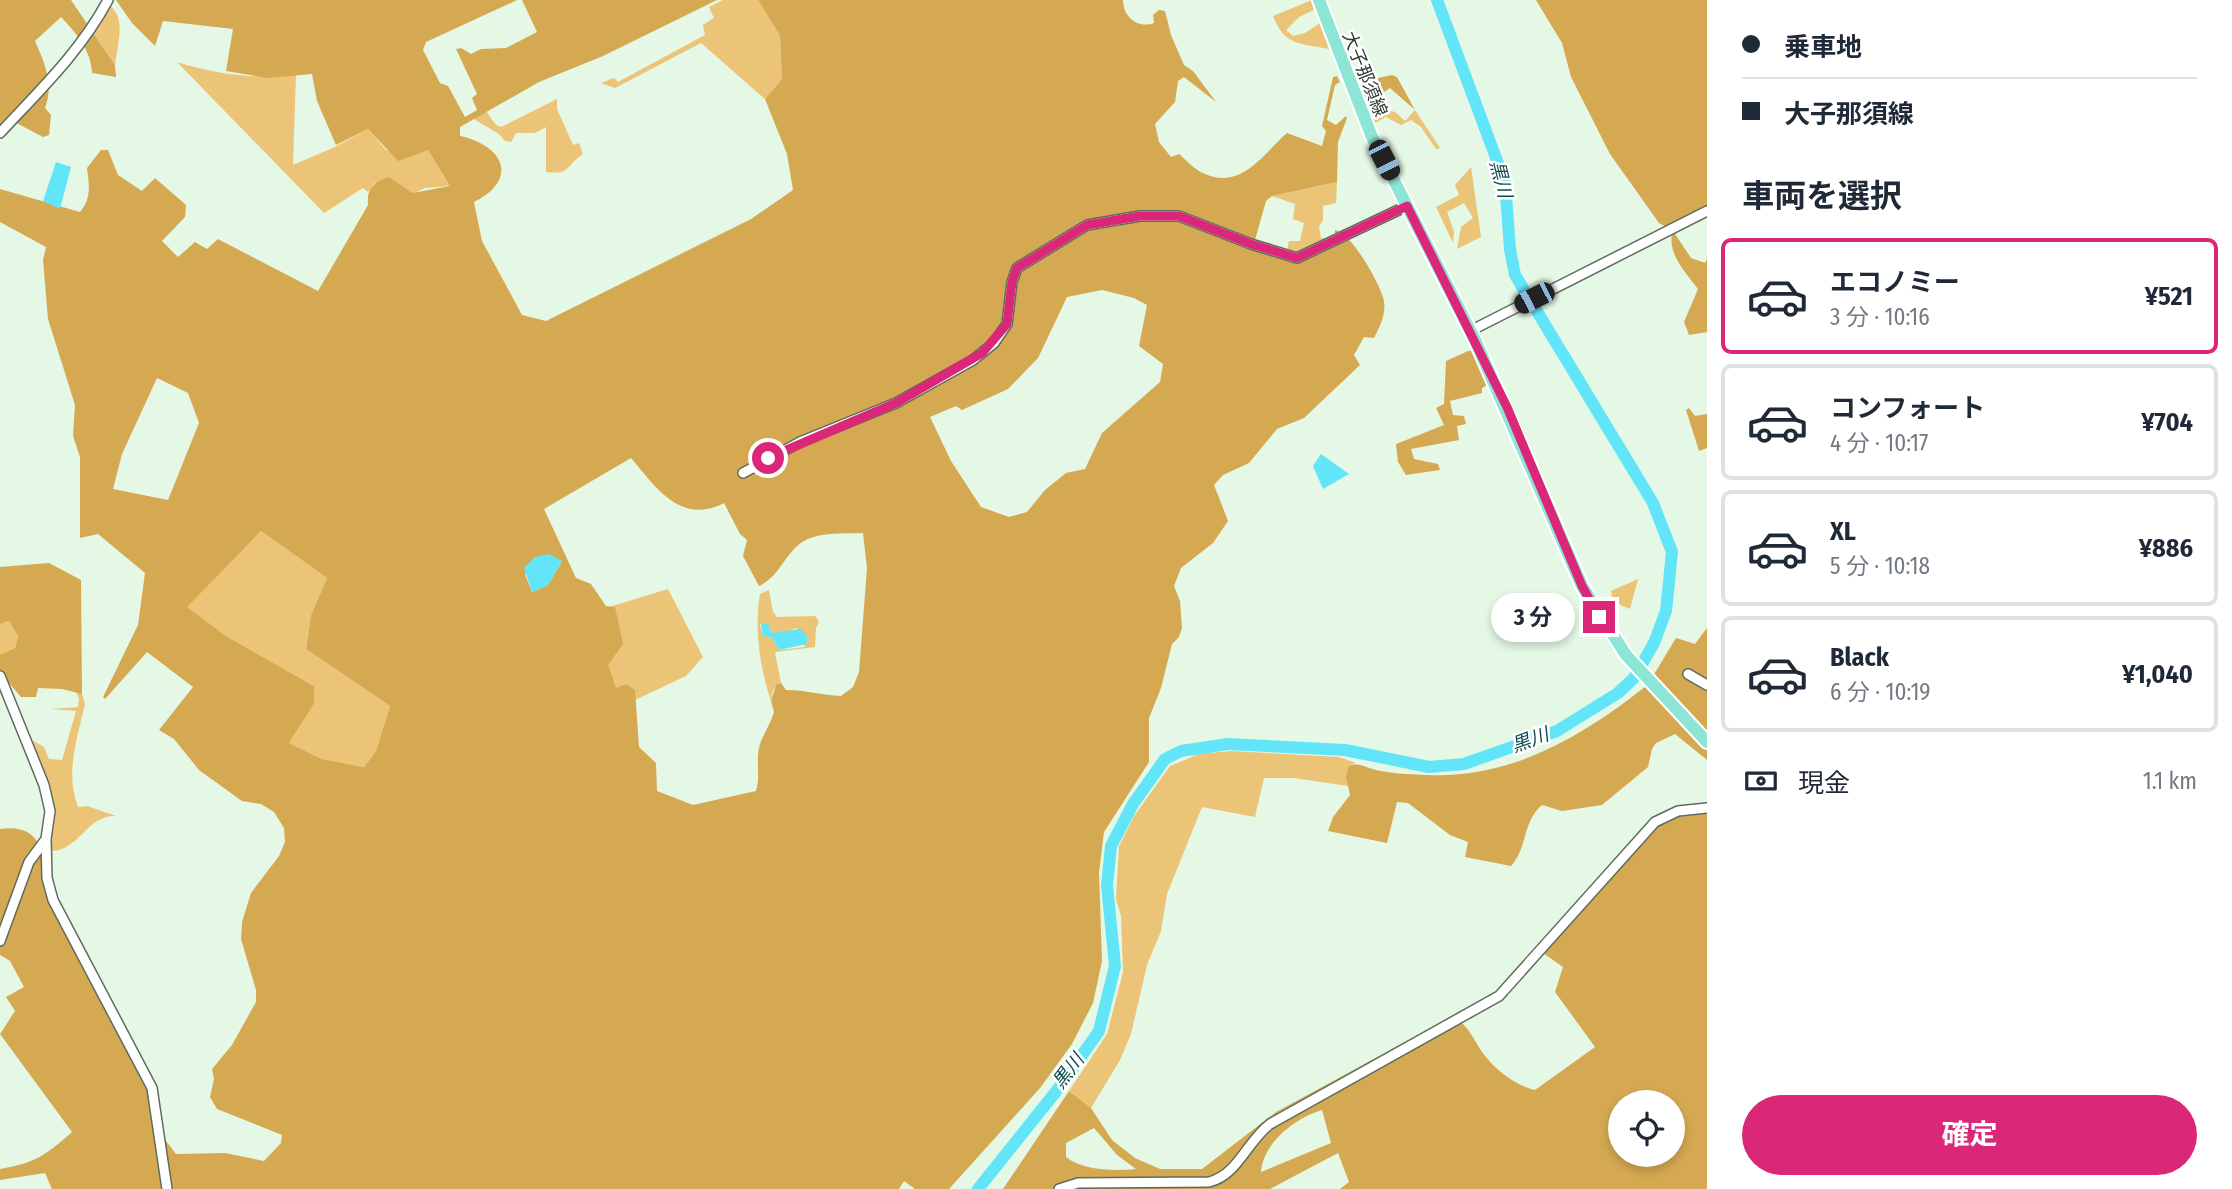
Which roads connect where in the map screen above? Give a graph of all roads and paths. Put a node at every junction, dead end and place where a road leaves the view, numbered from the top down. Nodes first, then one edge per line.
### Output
1 (108, 0) edge
2 (1319, 0) edge
3 (0, 133) edge
4 (1407, 206) junction
5 (1707, 211) edge
6 (1471, 331) junction
7 (743, 473) dead end
8 (1688, 674) dead end
9 (0, 676) edge
10 (1707, 685) edge
11 (1707, 742) edge
12 (1707, 808) edge
13 (46, 839) junction
14 (0, 941) edge
15 (167, 1189) edge
16 (1059, 1189) edge

1 - 3 street
2 - 4 main road, 大子那須線
4 - 6 main road, 大子那須線
4 - 7 street
5 - 6 street
6 - 11 main road, 大子那須線
8 - 10 street
9 - 13 street
12 - 16 street
13 - 14 street
13 - 15 street

